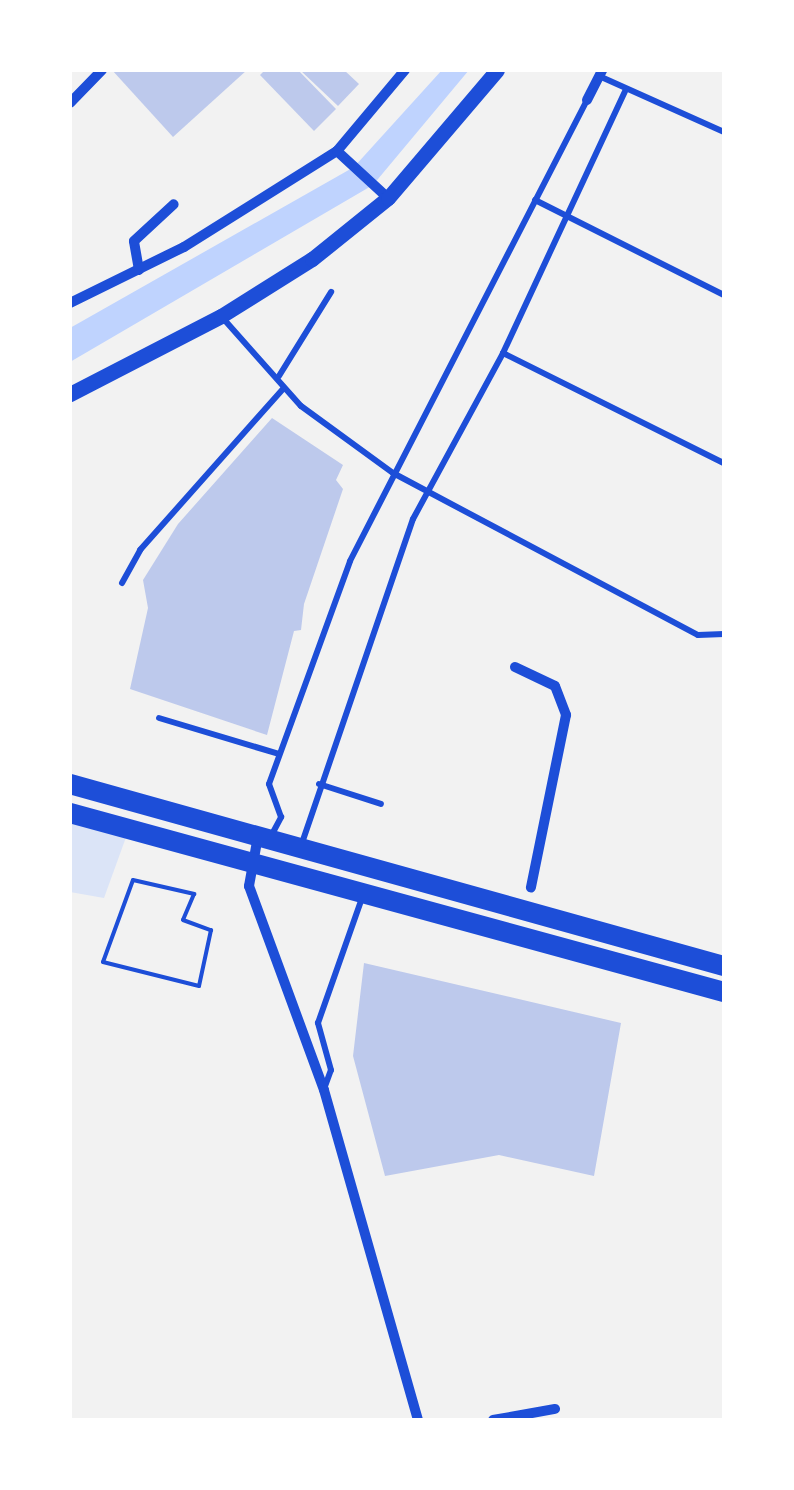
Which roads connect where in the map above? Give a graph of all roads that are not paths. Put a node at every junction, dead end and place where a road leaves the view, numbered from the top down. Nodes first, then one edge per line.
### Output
1 (102, 70) edge
2 (405, 70) edge
3 (497, 70) edge
4 (601, 73) edge
5 (626, 89) junction
6 (587, 100) joint
7 (70, 103) edge
8 (724, 132) edge
9 (337, 152) junction
10 (388, 198) junction
11 (535, 200) junction
12 (174, 204) dead end
13 (570, 216) junction
14 (139, 270) junction
15 (331, 292) dead end
16 (724, 295) edge
17 (70, 303) edge
18 (221, 316) junction
19 (503, 353) junction
20 (279, 376) junction
21 (282, 389) junction
22 (70, 394) edge
23 (724, 463) edge
24 (393, 472) junction
25 (426, 492) junction
26 (122, 583) dead end
27 (724, 634) edge
28 (515, 666) dead end
29 (159, 718) dead end
30 (279, 754) junction
31 (70, 784) edge
32 (319, 784) junction
33 (381, 804) dead end
34 (70, 812) edge
35 (264, 837) junction
36 (301, 846) junction
37 (250, 863) junction
38 (412, 876) junction
39 (363, 893) junction
40 (528, 897) junction
41 (405, 904) junction
42 (650, 944) junction
43 (724, 966) edge
44 (643, 970) junction
45 (724, 992) edge
46 (324, 1090) junction
47 (555, 1409) dead end
48 (418, 1420) edge
49 (493, 1420) edge

1 - 7 street
2 - 9 street
3 - 10 street
4 - 5 lane
4 - 6 street
5 - 8 lane
5 - 13 lane
6 - 11 lane
9 - 10 street
9 - 14 street
10 - 18 street
11 - 13 lane
11 - 24 lane
12 - 14 street
13 - 16 lane
13 - 19 lane
14 - 17 street
15 - 20 lane
18 - 20 lane
18 - 22 street
19 - 23 lane
19 - 25 lane
20 - 21 lane
21 - 24 lane
21 - 26 lane
24 - 25 lane
24 - 30 lane
25 - 27 lane
25 - 32 lane
28 - 40 street
29 - 30 lane
30 - 35 lane
31 - 35 main road
32 - 33 lane
32 - 36 lane
34 - 37 main road
35 - 36 main road
35 - 37 street
36 - 38 main road
37 - 39 main road
37 - 46 street
38 - 40 main road
38 - 41 main road
39 - 41 main road
39 - 46 lane
40 - 42 main road
41 - 44 main road
42 - 43 main road
42 - 44 main road
44 - 45 main road
46 - 48 street
47 - 49 street

